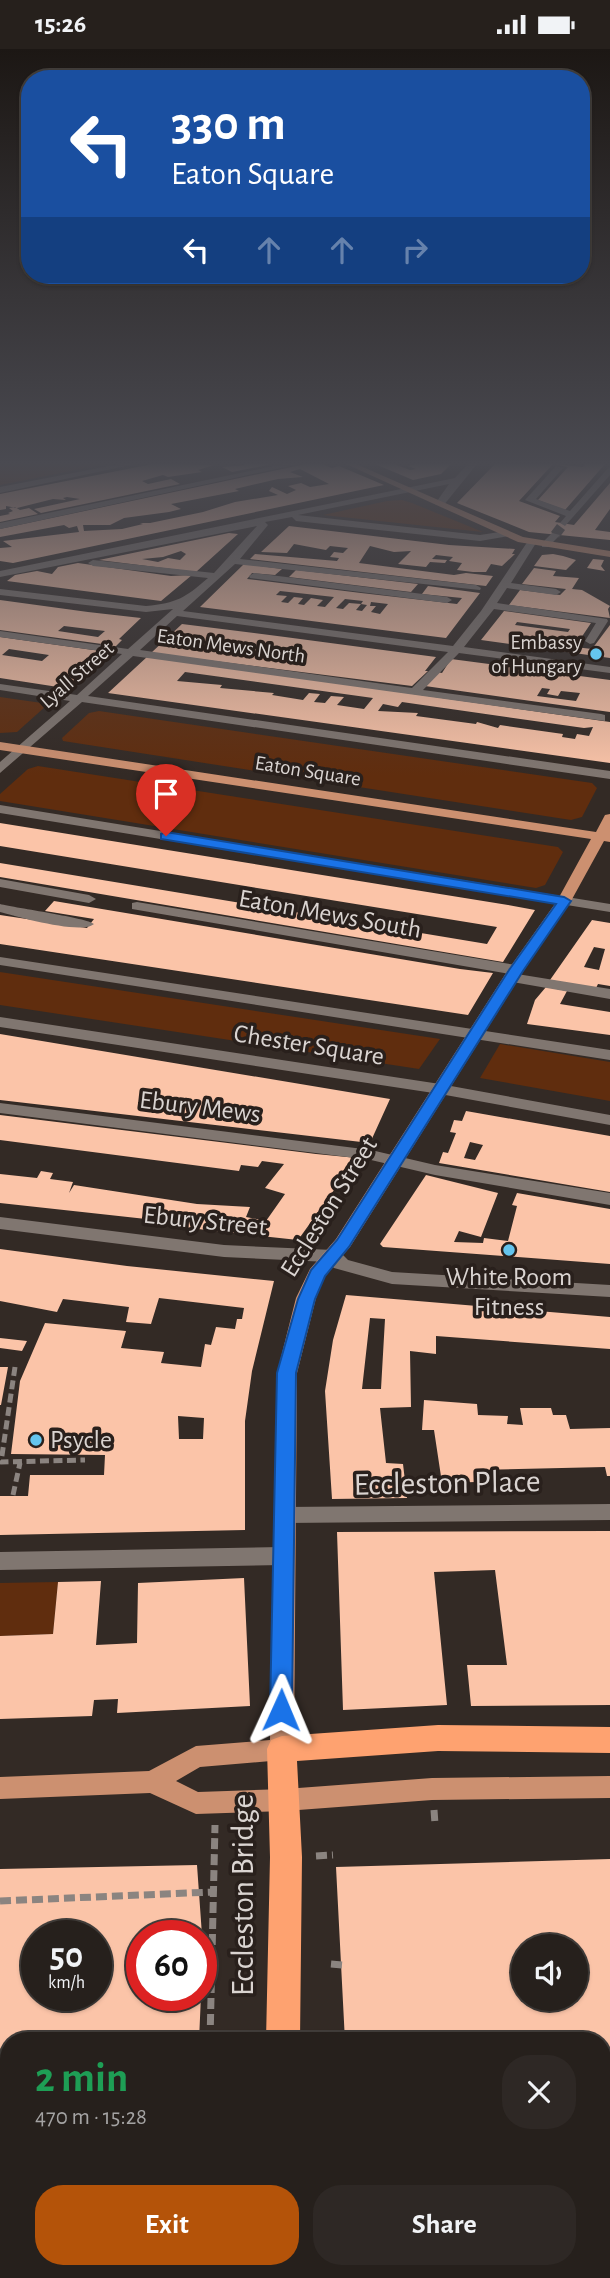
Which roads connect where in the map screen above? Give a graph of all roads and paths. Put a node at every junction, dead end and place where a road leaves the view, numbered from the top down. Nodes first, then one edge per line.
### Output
1 (10, 568) edge
2 (25, 568) edge
3 (140, 568) edge
4 (225, 568) edge
5 (289, 568) edge
6 (299, 568) edge
7 (516, 568) edge
8 (20, 569) junction
9 (0, 573) edge
10 (215, 576) junction
11 (254, 576) dead end
12 (277, 579) junction
13 (426, 582) junction
14 (505, 585) junction
15 (476, 588) dead end
16 (2, 591) edge
17 (555, 592) dead end
18 (414, 596) junction
19 (187, 600) junction
20 (447, 600) dead end
21 (489, 605) junction
22 (146, 609) junction
23 (176, 613) junction
24 (166, 622) junction
25 (0, 634) edge
26 (590, 641) dead end
27 (455, 650) junction
28 (132, 652) junction
29 (610, 670) edge
30 (0, 687) edge
31 (416, 691) junction
32 (79, 698) junction
33 (601, 718) dead end
34 (0, 746) edge
35 (22, 749) junction
36 (0, 769) edge
37 (610, 775) edge
38 (0, 809) edge
39 (610, 818) edge
40 (605, 837) edge
41 (0, 883) edge
42 (50, 892) junction
43 (0, 897) edge
44 (89, 899) dead end
45 (564, 901) junction
46 (137, 906) dead end
47 (0, 908) edge
48 (610, 908) edge
49 (87, 924) dead end
50 (0, 961) edge
51 (513, 974) junction
52 (610, 994) edge
53 (0, 1022) edge
54 (475, 1034) junction
55 (610, 1055) edge
56 (440, 1089) junction
57 (0, 1108) edge
58 (610, 1120) edge
59 (393, 1162) junction
60 (610, 1199) edge
61 (0, 1223) edge
62 (333, 1256) junction
63 (610, 1291) edge
64 (15, 1367) dead end
65 (85, 1460) dead end
66 (20, 1463) junction
67 (13, 1495) dead end
68 (610, 1512) edge
69 (285, 1515) junction
70 (282, 1556) junction
71 (0, 1562) edge
72 (610, 1739) edge
73 (282, 1749) junction
74 (152, 1782) junction
75 (610, 1787) edge
76 (0, 1788) edge
77 (285, 1800) junction
78 (434, 1809) dead end
79 (435, 1823) dead end
80 (215, 1824) dead end
81 (333, 1855) dead end
82 (316, 1856) dead end
83 (212, 1892) junction
84 (0, 1901) edge
85 (331, 1965) dead end
86 (342, 1965) dead end
87 (210, 2032) edge
88 (283, 2032) edge

1 - 8 street
2 - 8 street
3 - 10 street
4 - 10 street, Lyall Street
5 - 12 street
6 - 13 street
7 - 14 street
8 - 9 street
10 - 19 street, Lyall Street
11 - 12 street
12 - 18 street
13 - 15 street
13 - 18 street
14 - 17 street
14 - 21 street
16 - 22 street
18 - 20 street
19 - 22 street, Lyall Street
19 - 23 street, Lyall Street
21 - 26 street
21 - 27 street
22 - 24 street
23 - 24 street, Lyall Street
23 - 27 street
24 - 28 street, Lyall Street
25 - 28 street, Eaton Mews North
27 - 29 street
27 - 31 street
28 - 31 street, Eaton Mews North
28 - 32 street, Lyall Street
30 - 32 street, Eaton Square
31 - 33 street, Eaton Mews North
32 - 35 street, Lyall Street
32 - 37 street, Eaton Square
34 - 35 main road, Eaton Square
35 - 36 street, Lyall Street
35 - 40 main road, Eaton Square
38 - 45 street
39 - 40 main road, Eccleston Street
40 - 45 main road, Eccleston Street
41 - 42 street
42 - 43 street
42 - 44 street
45 - 48 street
45 - 51 main road, Eccleston Street
46 - 51 street, Eaton Mews South
47 - 49 street
50 - 54 street, Chester Square
51 - 52 street, Eaton Mews South
51 - 54 main road, Eccleston Street
53 - 56 street, Chester Square
54 - 55 street, Chester Square
54 - 56 main road, Eccleston Street
56 - 58 street, Chester Square
56 - 59 main road, Eccleston Street
57 - 59 street, Ebury Mews
59 - 60 street, Ebury Mews
59 - 62 main road, Eccleston Street
61 - 62 street, Ebury Street
62 - 63 street, Ebury Street
62 - 69 main road, Eccleston Street
64 - 66 path
65 - 66 path
66 - 67 path
68 - 69 street, Eccleston Place
69 - 70 main road, Eccleston Street
70 - 71 street
70 - 73 main road, Eccleston Street
72 - 73 highway
73 - 74 main road
73 - 77 highway, Eccleston Bridge
74 - 76 main road
74 - 77 main road
75 - 77 main road
77 - 88 highway, Eccleston Bridge
78 - 79 path
80 - 83 path
81 - 82 path
83 - 84 path
83 - 87 path
85 - 86 path

